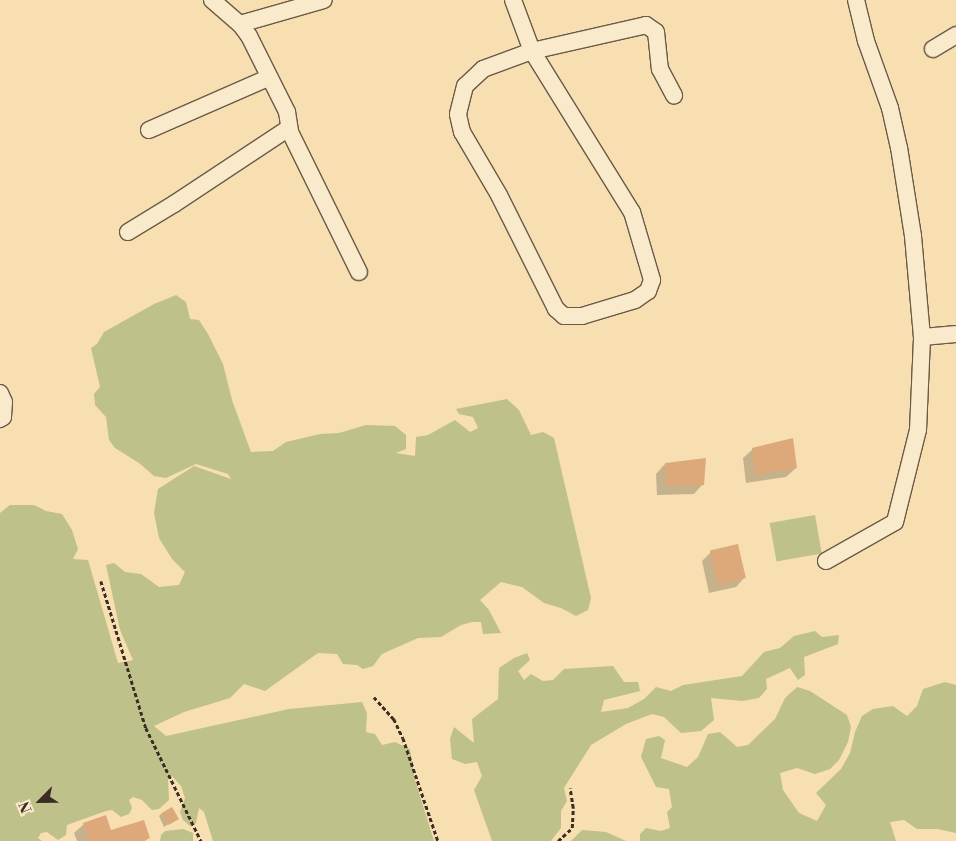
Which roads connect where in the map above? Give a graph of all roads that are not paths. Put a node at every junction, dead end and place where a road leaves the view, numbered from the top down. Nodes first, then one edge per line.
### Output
1 (212, 0) edge
2 (324, 0) edge
3 (512, 0) edge
4 (856, 0) edge
5 (240, 24) junction
6 (956, 35) edge
7 (933, 49) dead end
8 (532, 52) junction
9 (268, 78) junction
10 (674, 95) dead end
11 (289, 128) junction
12 (150, 130) dead end
13 (128, 232) dead end
14 (359, 272) dead end
15 (956, 334) edge
16 (922, 337) junction
17 (0, 393) edge
18 (0, 420) edge
19 (826, 561) dead end

1 - 5 street
2 - 5 street
3 - 8 street
4 - 16 street
5 - 9 street
6 - 7 street
8 - 8 street
8 - 10 street
9 - 11 street
9 - 12 street
11 - 13 street
11 - 14 street
15 - 16 street
16 - 19 street
17 - 18 street

